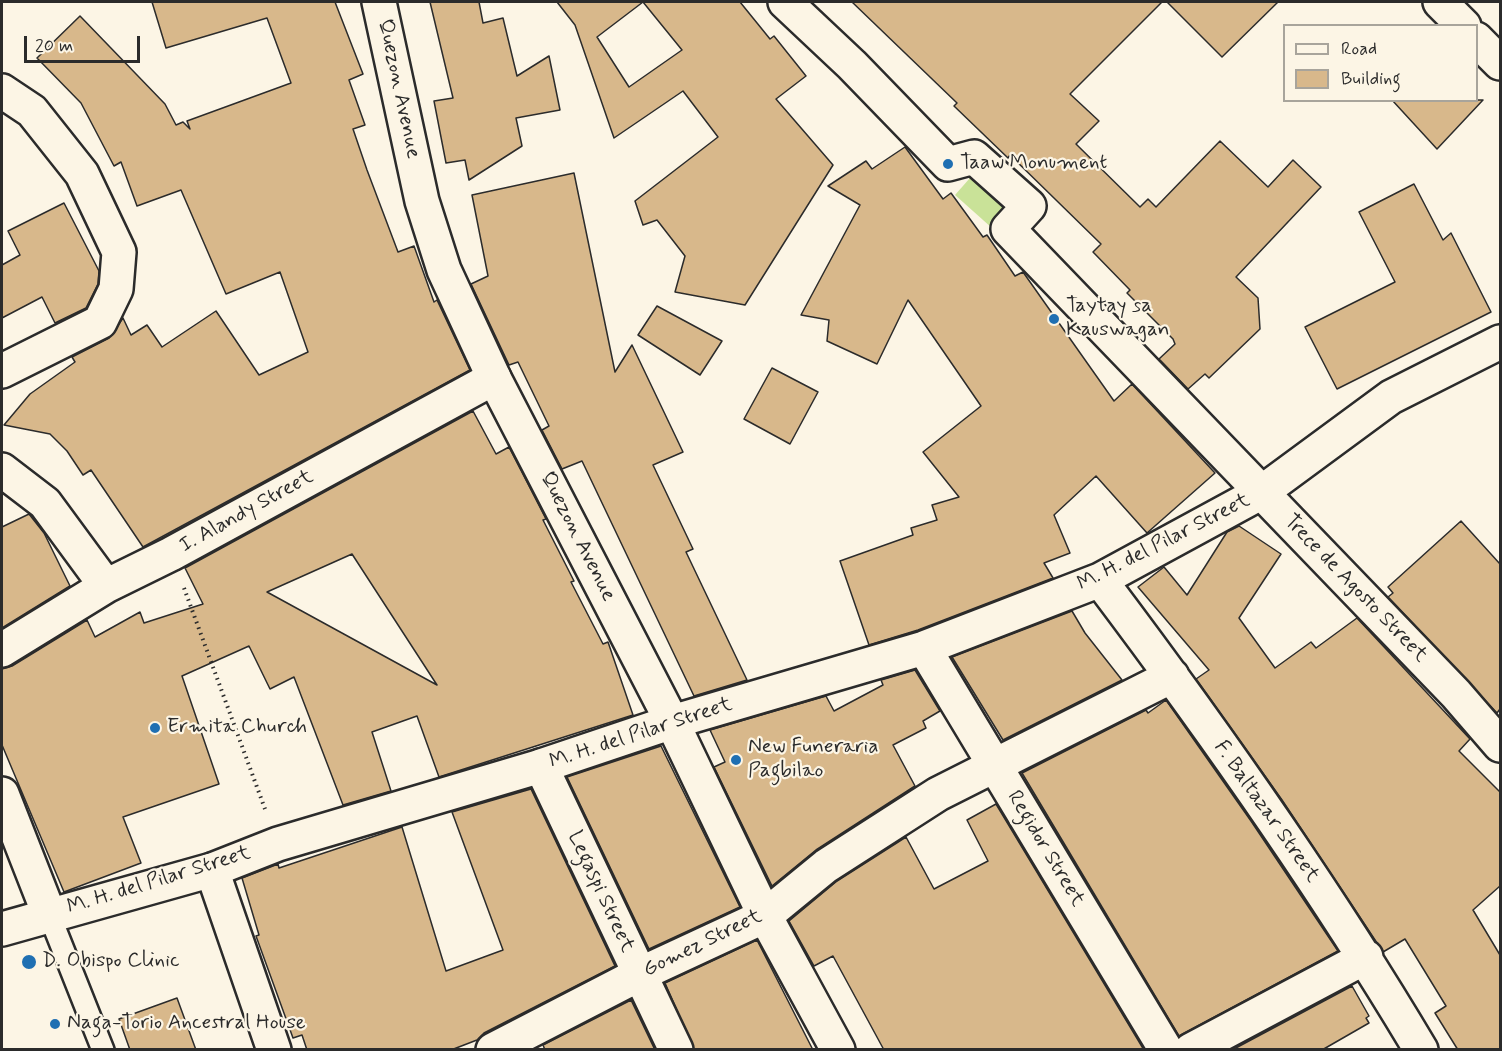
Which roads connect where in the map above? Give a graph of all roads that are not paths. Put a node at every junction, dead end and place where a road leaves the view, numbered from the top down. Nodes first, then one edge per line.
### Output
1 (379, 2) edge
2 (785, 2) edge
3 (1440, 2) edge
4 (1462, 24) edge
5 (1478, 41) edge
6 (1500, 63) edge
7 (2, 91) edge
8 (1500, 342) edge
9 (2, 371) edge
10 (494, 378) junction
11 (2, 470) edge
12 (1262, 492) junction
13 (1100, 580) junction
14 (106, 586) junction
15 (924, 648) junction
16 (2, 650) edge
17 (1172, 676) junction
18 (672, 722) junction
19 (1500, 745) edge
20 (994, 764) junction
21 (541, 766) junction
22 (2, 794) edge
23 (212, 870) junction
24 (49, 914) junction
25 (765, 916) junction
26 (2, 929) edge
27 (1366, 957) junction
28 (638, 975) junction
29 (103, 1050) edge
30 (274, 1050) edge
31 (493, 1050) edge
32 (676, 1050) edge
33 (838, 1050) edge
34 (1166, 1050) edge
35 (1191, 1050) edge
36 (1422, 1050) edge

1 - 10 street, Quezon Avenue
2 - 12 street, Trece de Agosto Street
3 - 4 street
5 - 6 street
7 - 9 street
8 - 12 street, M. H. del Pilar Street
10 - 14 street, I. Alandy Street
10 - 18 street, Quezon Avenue
11 - 14 street
12 - 13 street, M. H. del Pilar Street
12 - 19 street, Trece de Agosto Street
13 - 15 street, M. H. del Pilar Street
13 - 17 street, F. Baltazar Street
14 - 16 street, I. Alandy Street
15 - 18 street, M. H. del Pilar Street
15 - 20 street, Regidor Street
17 - 20 street, Gomez Street
17 - 27 street, F. Baltazar Street
18 - 21 street, M. H. del Pilar Street
18 - 25 street, Quezon Avenue
20 - 25 street, Gomez Street
20 - 34 street, Regidor Street
21 - 23 street, M. H. del Pilar Street
21 - 28 street, Legaspi Street
22 - 24 street
23 - 24 street, M. H. del Pilar Street
23 - 30 street
24 - 26 street, M. H. del Pilar Street
24 - 29 lane
25 - 28 street, Gomez Street
25 - 33 street, Quezon Avenue
27 - 35 street
27 - 36 street, F. Baltazar Street
28 - 31 street, Gomez Street
28 - 32 street, Legaspi Street

